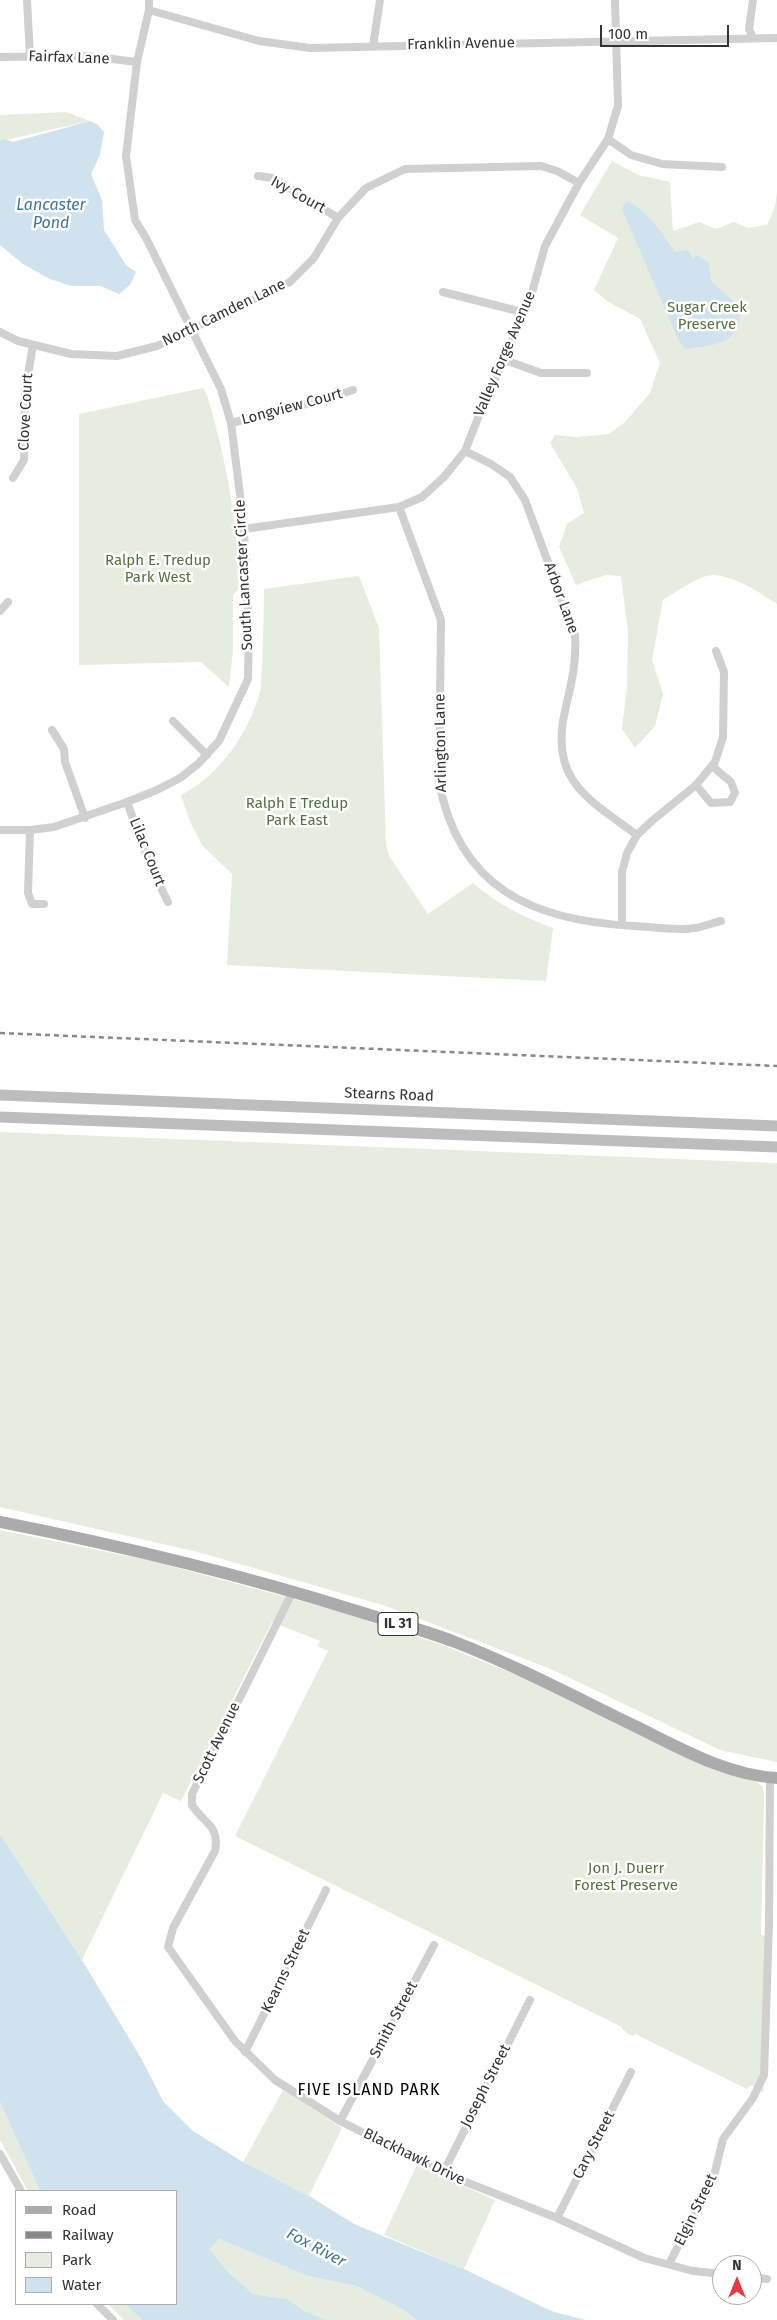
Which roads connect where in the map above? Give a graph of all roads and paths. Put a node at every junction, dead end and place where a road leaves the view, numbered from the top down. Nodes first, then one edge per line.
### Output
1 (27, 0) edge
2 (149, 0) edge
3 (380, 0) edge
4 (615, 0) edge
5 (753, 0) edge
6 (150, 10) junction
7 (753, 38) junction
8 (777, 38) edge
9 (615, 42) junction
10 (373, 46) junction
11 (30, 56) junction
12 (0, 57) edge
13 (137, 62) junction
14 (608, 139) junction
15 (722, 167) dead end
16 (258, 176) dead end
17 (579, 183) junction
18 (338, 218) junction
19 (443, 292) dead end
20 (522, 312) junction
21 (191, 330) junction
22 (0, 332) edge
23 (33, 345) junction
24 (505, 360) junction
25 (587, 373) dead end
26 (353, 390) dead end
27 (231, 423) junction
28 (465, 450) junction
29 (13, 478) dead end
30 (399, 507) junction
31 (244, 529) junction
32 (8, 602) dead end
33 (0, 611) edge
34 (716, 651) dead end
35 (173, 721) dead end
36 (52, 730) dead end
37 (207, 755) junction
38 (712, 766) junction
39 (696, 785) junction
40 (127, 802) junction
41 (85, 818) junction
42 (0, 830) edge
43 (30, 830) junction
44 (637, 835) junction
45 (168, 902) dead end
46 (44, 904) dead end
47 (721, 921) dead end
48 (622, 925) junction
49 (0, 1095) edge
50 (0, 1116) edge
51 (777, 1126) edge
52 (777, 1147) edge
53 (0, 1522) edge
54 (293, 1591) junction
55 (774, 1778) edge
56 (326, 1890) dead end
57 (434, 1945) dead end
58 (168, 1947) joint
59 (530, 2000) dead end
60 (246, 2052) junction
61 (630, 2072) dead end
62 (340, 2121) junction
63 (1, 2159) edge
64 (442, 2173) junction
65 (20, 2190) edge
66 (557, 2218) junction
67 (668, 2264) junction
68 (712, 2273) edge
69 (762, 2278) edge
70 (767, 2279) dead end
71 (99, 2305) edge
72 (112, 2320) edge

1 - 11 street
2 - 6 street, South Lancaster Circle
3 - 10 street
4 - 9 street, Valley Forge Avenue
5 - 7 street
6 - 10 street, Franklin Avenue
6 - 13 street, South Lancaster Circle
7 - 8 street, Franklin Avenue
7 - 9 street, Franklin Avenue
9 - 10 street, Franklin Avenue
9 - 14 street, Valley Forge Avenue
11 - 12 street, Fairfax Lane
11 - 13 street, Fairfax Lane
13 - 21 street, South Lancaster Circle
14 - 15 street
14 - 17 street, Valley Forge Avenue
16 - 18 street, Ivy Court
17 - 18 street, North Camden Lane
17 - 20 street, Valley Forge Avenue
18 - 21 street, North Camden Lane
19 - 20 street
20 - 24 street, Valley Forge Avenue
21 - 23 street, North Camden Lane
21 - 27 street, South Lancaster Circle
22 - 23 street, North Camden Lane
23 - 29 street, Clove Court
24 - 25 street
24 - 28 street, Valley Forge Avenue
26 - 27 street, Longview Court
27 - 31 street, South Lancaster Circle
28 - 30 street, Valley Forge Avenue
28 - 44 street, Arbor Lane
30 - 31 street, Valley Forge Avenue
30 - 48 street, Arlington Lane
31 - 37 street, South Lancaster Circle
32 - 33 street
34 - 38 street
35 - 37 street
36 - 41 street
37 - 40 street, South Lancaster Circle
38 - 39 street
38 - 39 street
39 - 44 street
40 - 41 street, South Lancaster Circle
40 - 45 street, Lilac Court
41 - 43 street, South Lancaster Circle
42 - 43 street, South Lancaster Circle
43 - 46 street
44 - 48 street
47 - 48 street, Arlington Lane
49 - 51 main road, Stearns Road
50 - 52 main road
53 - 54 main road, IL 31
54 - 55 main road, IL 31
54 - 58 street, Scott Avenue
55 - 67 street, Elgin Street
56 - 60 street, Kearns Street
57 - 62 street, Smith Street
58 - 60 street, Blackhawk Drive
59 - 64 street, Joseph Street
60 - 62 street, Blackhawk Drive
61 - 66 street, Cary Street
62 - 64 street, Blackhawk Drive
63 - 65 street
64 - 66 street, Blackhawk Drive
66 - 67 street, Blackhawk Drive
67 - 68 street, Blackhawk Drive
69 - 70 street
71 - 72 street

